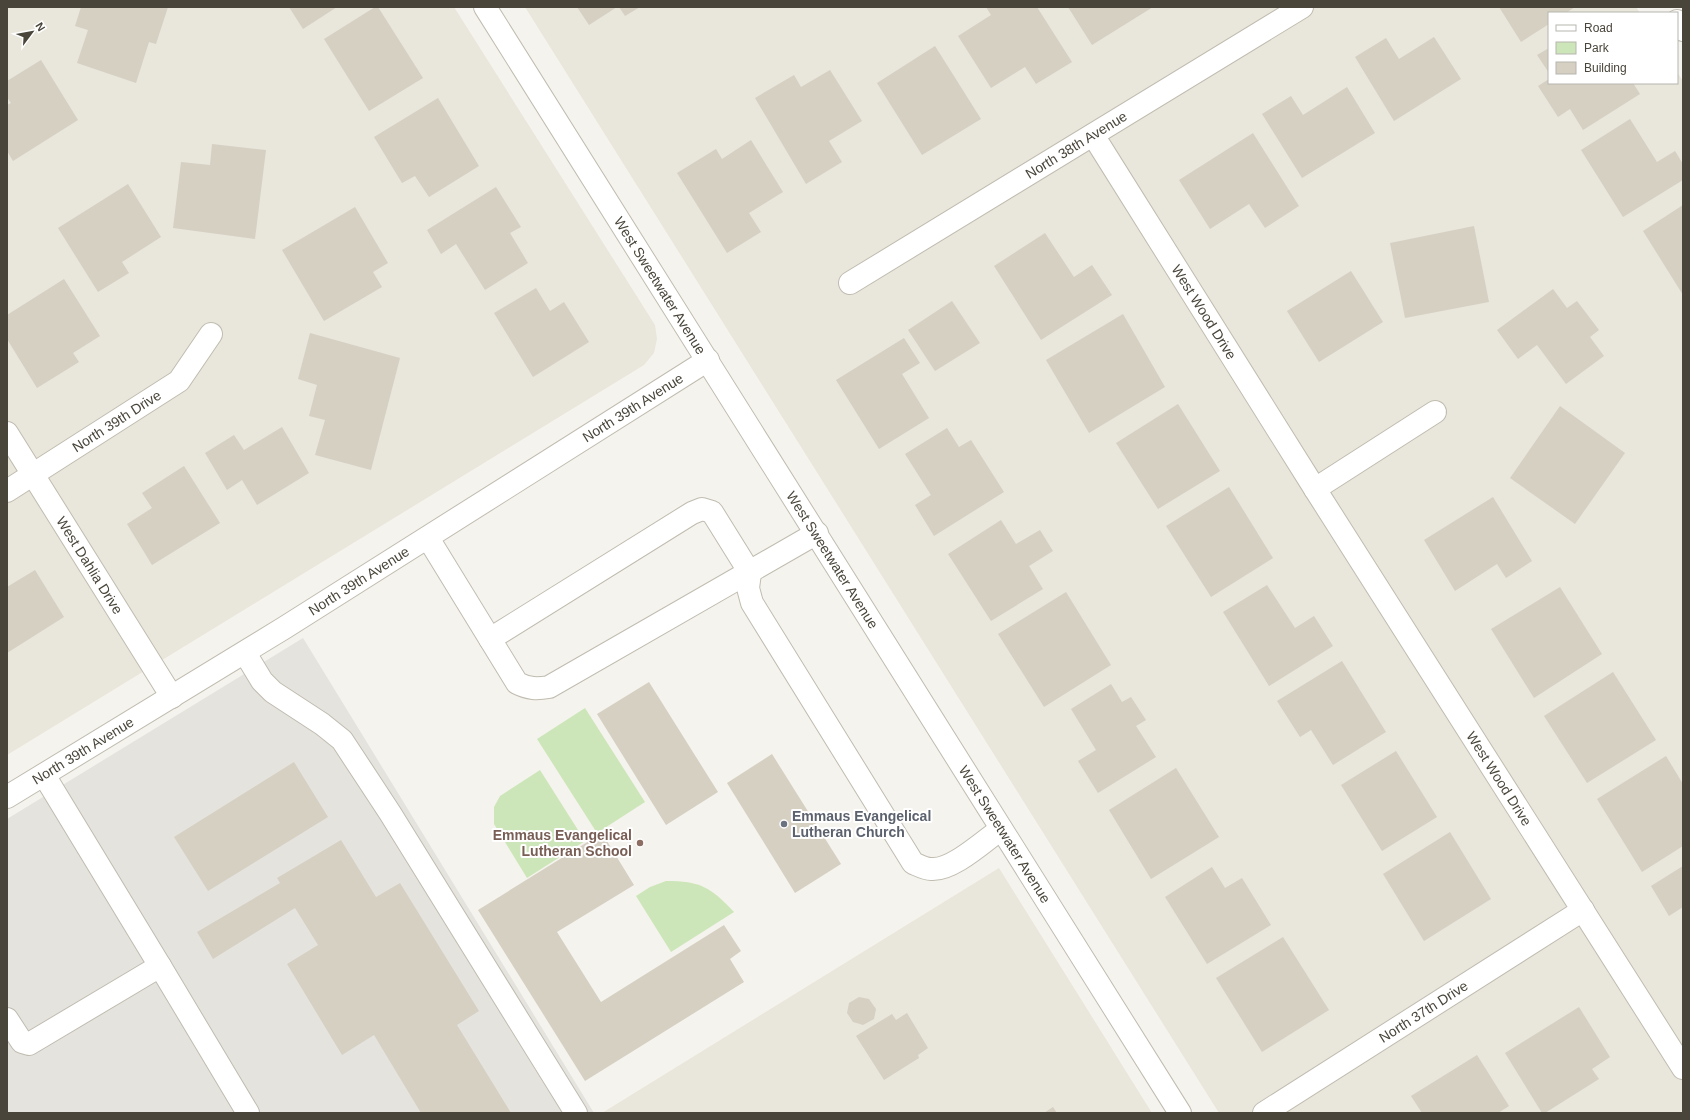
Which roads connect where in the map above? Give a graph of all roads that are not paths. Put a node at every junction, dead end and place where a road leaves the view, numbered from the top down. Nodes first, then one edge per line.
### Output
1 (485, 7) edge
2 (1302, 7) edge
3 (1093, 135) junction
4 (850, 283) dead end
5 (211, 334) dead end
6 (708, 360) junction
7 (1435, 412) dead end
8 (7, 434) edge
9 (33, 475) junction
10 (1315, 489) junction
11 (7, 491) edge
12 (817, 534) junction
13 (428, 538) junction
14 (750, 573) junction
15 (490, 639) junction
16 (245, 653) junction
17 (172, 697) junction
18 (44, 775) junction
19 (7, 797) edge
20 (1001, 829) junction
21 (1583, 910) junction
22 (160, 966) junction
23 (7, 1019) edge
24 (1683, 1068) edge
25 (248, 1113) edge
26 (576, 1113) edge
27 (1180, 1113) edge
28 (1264, 1113) edge

1 - 6 street, West Sweetwater Avenue
2 - 3 street, North 38th Avenue
3 - 4 street, North 38th Avenue
3 - 10 street, West Wood Drive
5 - 9 street, North 39th Drive
6 - 12 street, West Sweetwater Avenue
6 - 13 street, North 39th Avenue
7 - 10 street
8 - 9 street, West Dahlia Drive
9 - 11 street, North 39th Drive
9 - 17 street, West Dahlia Drive
10 - 21 street, West Wood Drive
12 - 14 street
12 - 20 street, West Sweetwater Avenue
13 - 15 street
13 - 16 street, North 39th Avenue
14 - 15 street
14 - 15 street
14 - 20 street
16 - 17 street, North 39th Avenue
16 - 26 street
17 - 18 street, North 39th Avenue
18 - 19 street, North 39th Avenue
18 - 22 street
20 - 27 street, West Sweetwater Avenue
21 - 24 street, West Wood Drive
21 - 28 street, North 37th Drive
22 - 23 street
22 - 25 street

